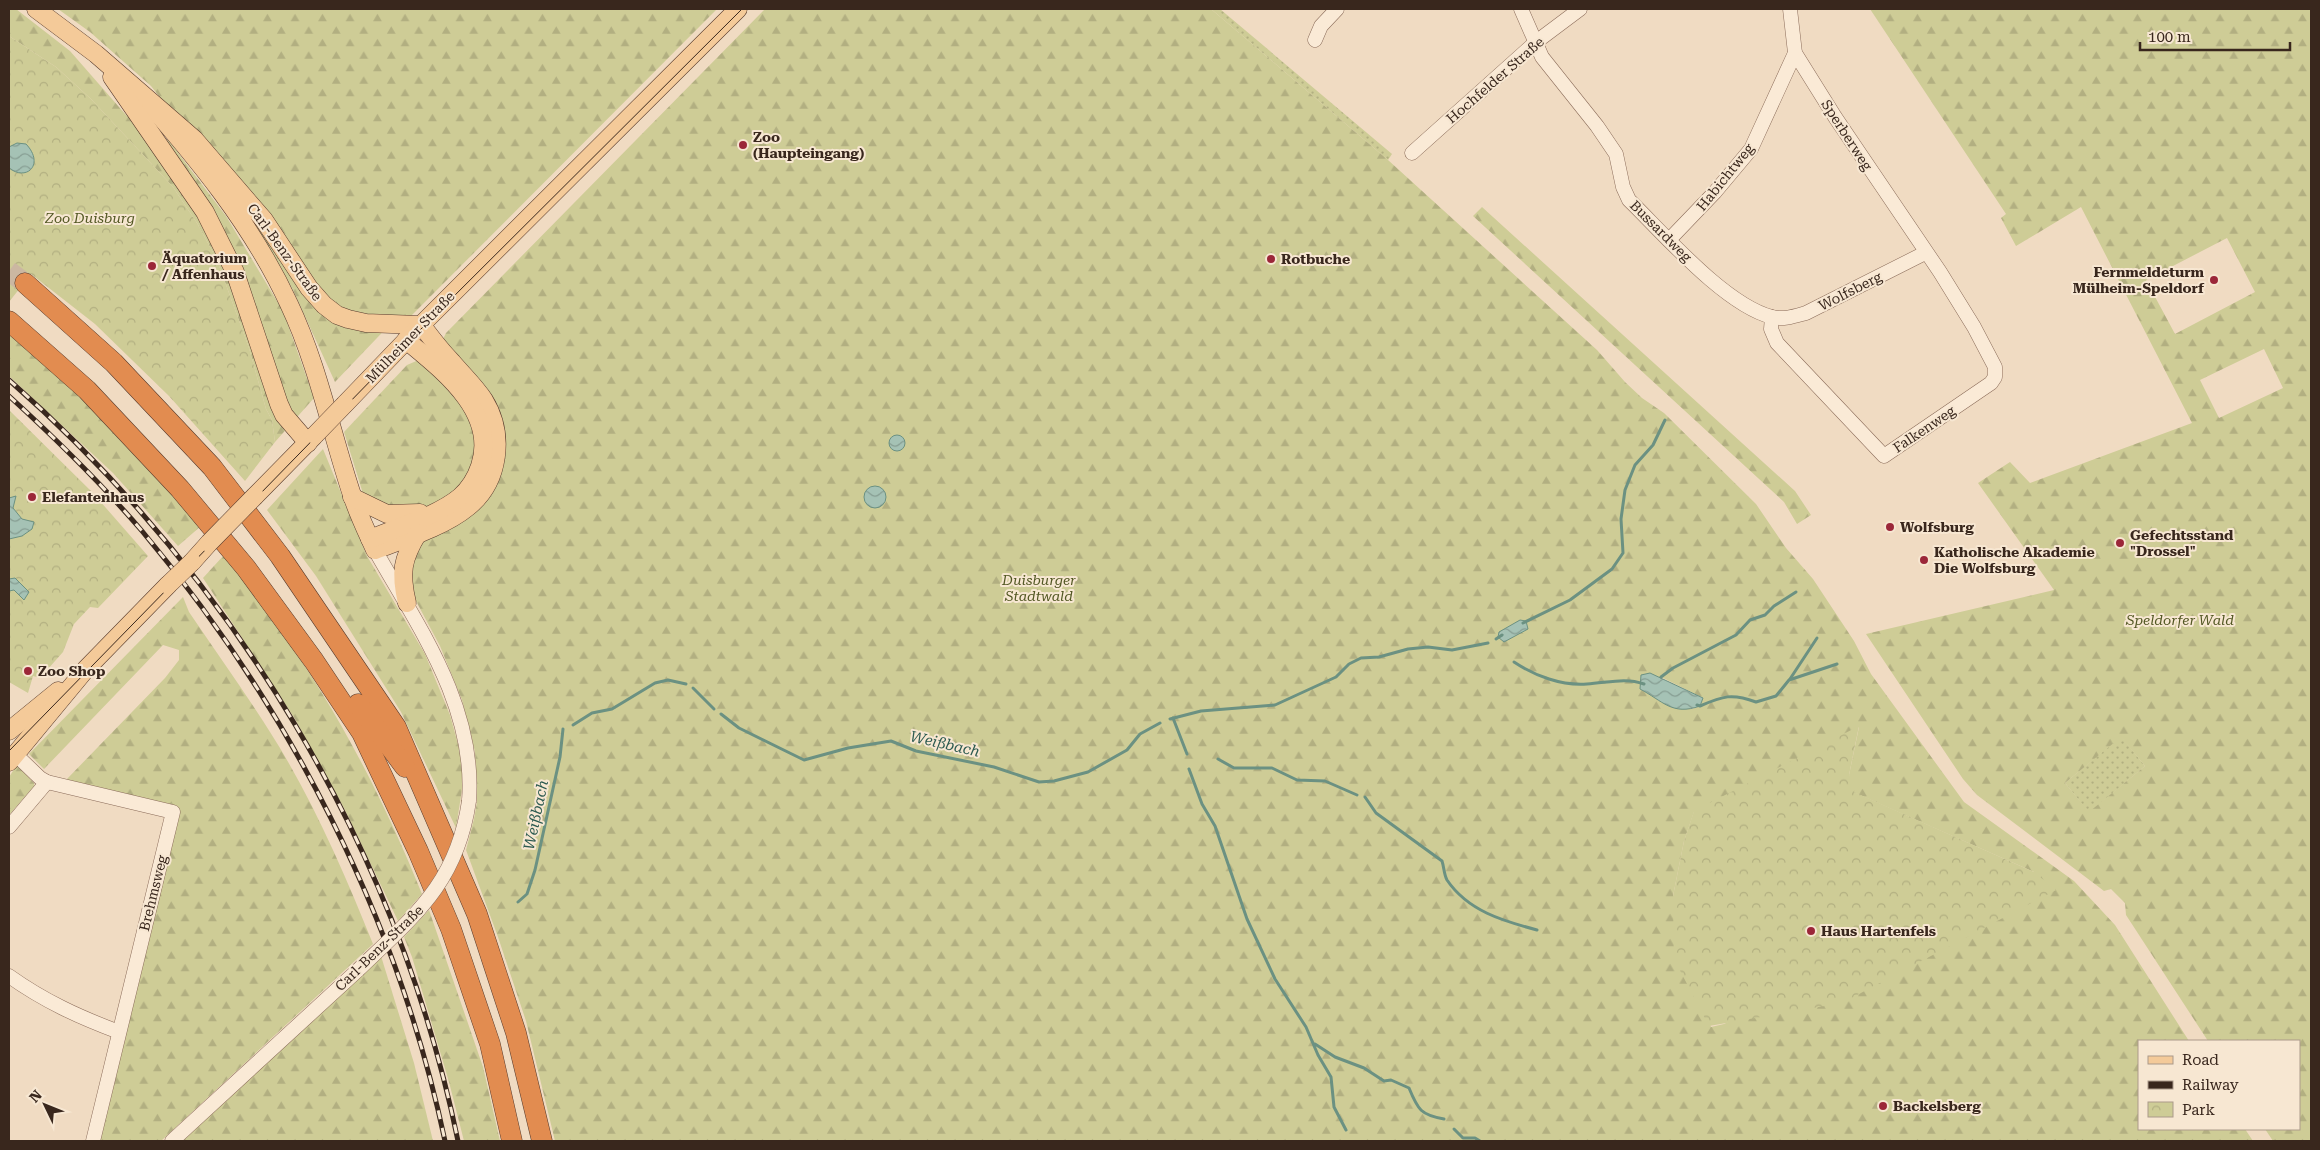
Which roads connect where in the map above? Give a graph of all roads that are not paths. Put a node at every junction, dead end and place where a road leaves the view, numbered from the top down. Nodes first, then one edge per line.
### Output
1 (36, 9) edge
2 (738, 9) edge
3 (1337, 9) edge
4 (1521, 9) edge
5 (1580, 9) edge
6 (1790, 9) edge
7 (1315, 40) dead end
8 (1536, 42) junction
9 (1795, 53) junction
10 (96, 54) junction
11 (139, 92) junction
12 (1412, 153) dead end
13 (1670, 240) junction
14 (1926, 253) junction
15 (25, 283) tunnel mouth
16 (9, 307) edge
17 (1772, 317) junction
18 (9, 320) edge
19 (421, 325) junction
20 (406, 340) junction
21 (311, 439) junction
22 (352, 497) junction
23 (436, 511) junction
24 (418, 533) junction
25 (373, 545) junction
26 (407, 603) junction
27 (86, 669) junction
28 (9, 731) edge
29 (12, 758) edge
30 (48, 782) junction
31 (426, 794) junction
32 (9, 827) edge
33 (9, 976) edge
34 (119, 1032) junction
35 (177, 1139) edge
36 (93, 1141) edge
37 (512, 1141) edge
38 (542, 1141) edge

1 - 10 main road, Carl-Benz-Straße
2 - 19 main road, Mülheimer Straße
3 - 7 street
4 - 8 street, Bussardweg
5 - 8 street, Hochfelder Straße
6 - 9 street, Sperberweg
8 - 12 street, Hochfelder Straße
8 - 13 street, Bussardweg
9 - 13 street, Habichtweg
9 - 14 street, Sperberweg
10 - 11 main road, Carl-Benz-Straße
10 - 21 main road
11 - 19 main road, Carl-Benz-Straße
11 - 22 main road, Carl-Benz-Straße
13 - 17 street, Bussardweg
14 - 17 street, Wolfsberg
14 - 17 street, Falkenweg
15 - 31 highway
16 - 31 highway
18 - 37 highway
19 - 20 main road, Mülheimer Straße
19 - 24 main road
20 - 21 main road, Mülheimer Straße, bridge
20 - 23 main road
21 - 27 main road, Mülheimer Straße, bridge
22 - 23 main road
22 - 25 main road, Carl-Benz-Straße
23 - 25 main road
24 - 25 main road
24 - 26 main road
25 - 26 street, Carl-Benz-Straße
26 - 35 street, Carl-Benz-Straße, bridge
27 - 28 main road, Mülheimer Straße
27 - 29 main road, Mülheimer Straße
29 - 30 street, Brehmsweg
30 - 32 street
30 - 34 street, Brehmsweg
31 - 38 highway
33 - 34 street
34 - 36 street, Brehmsweg

